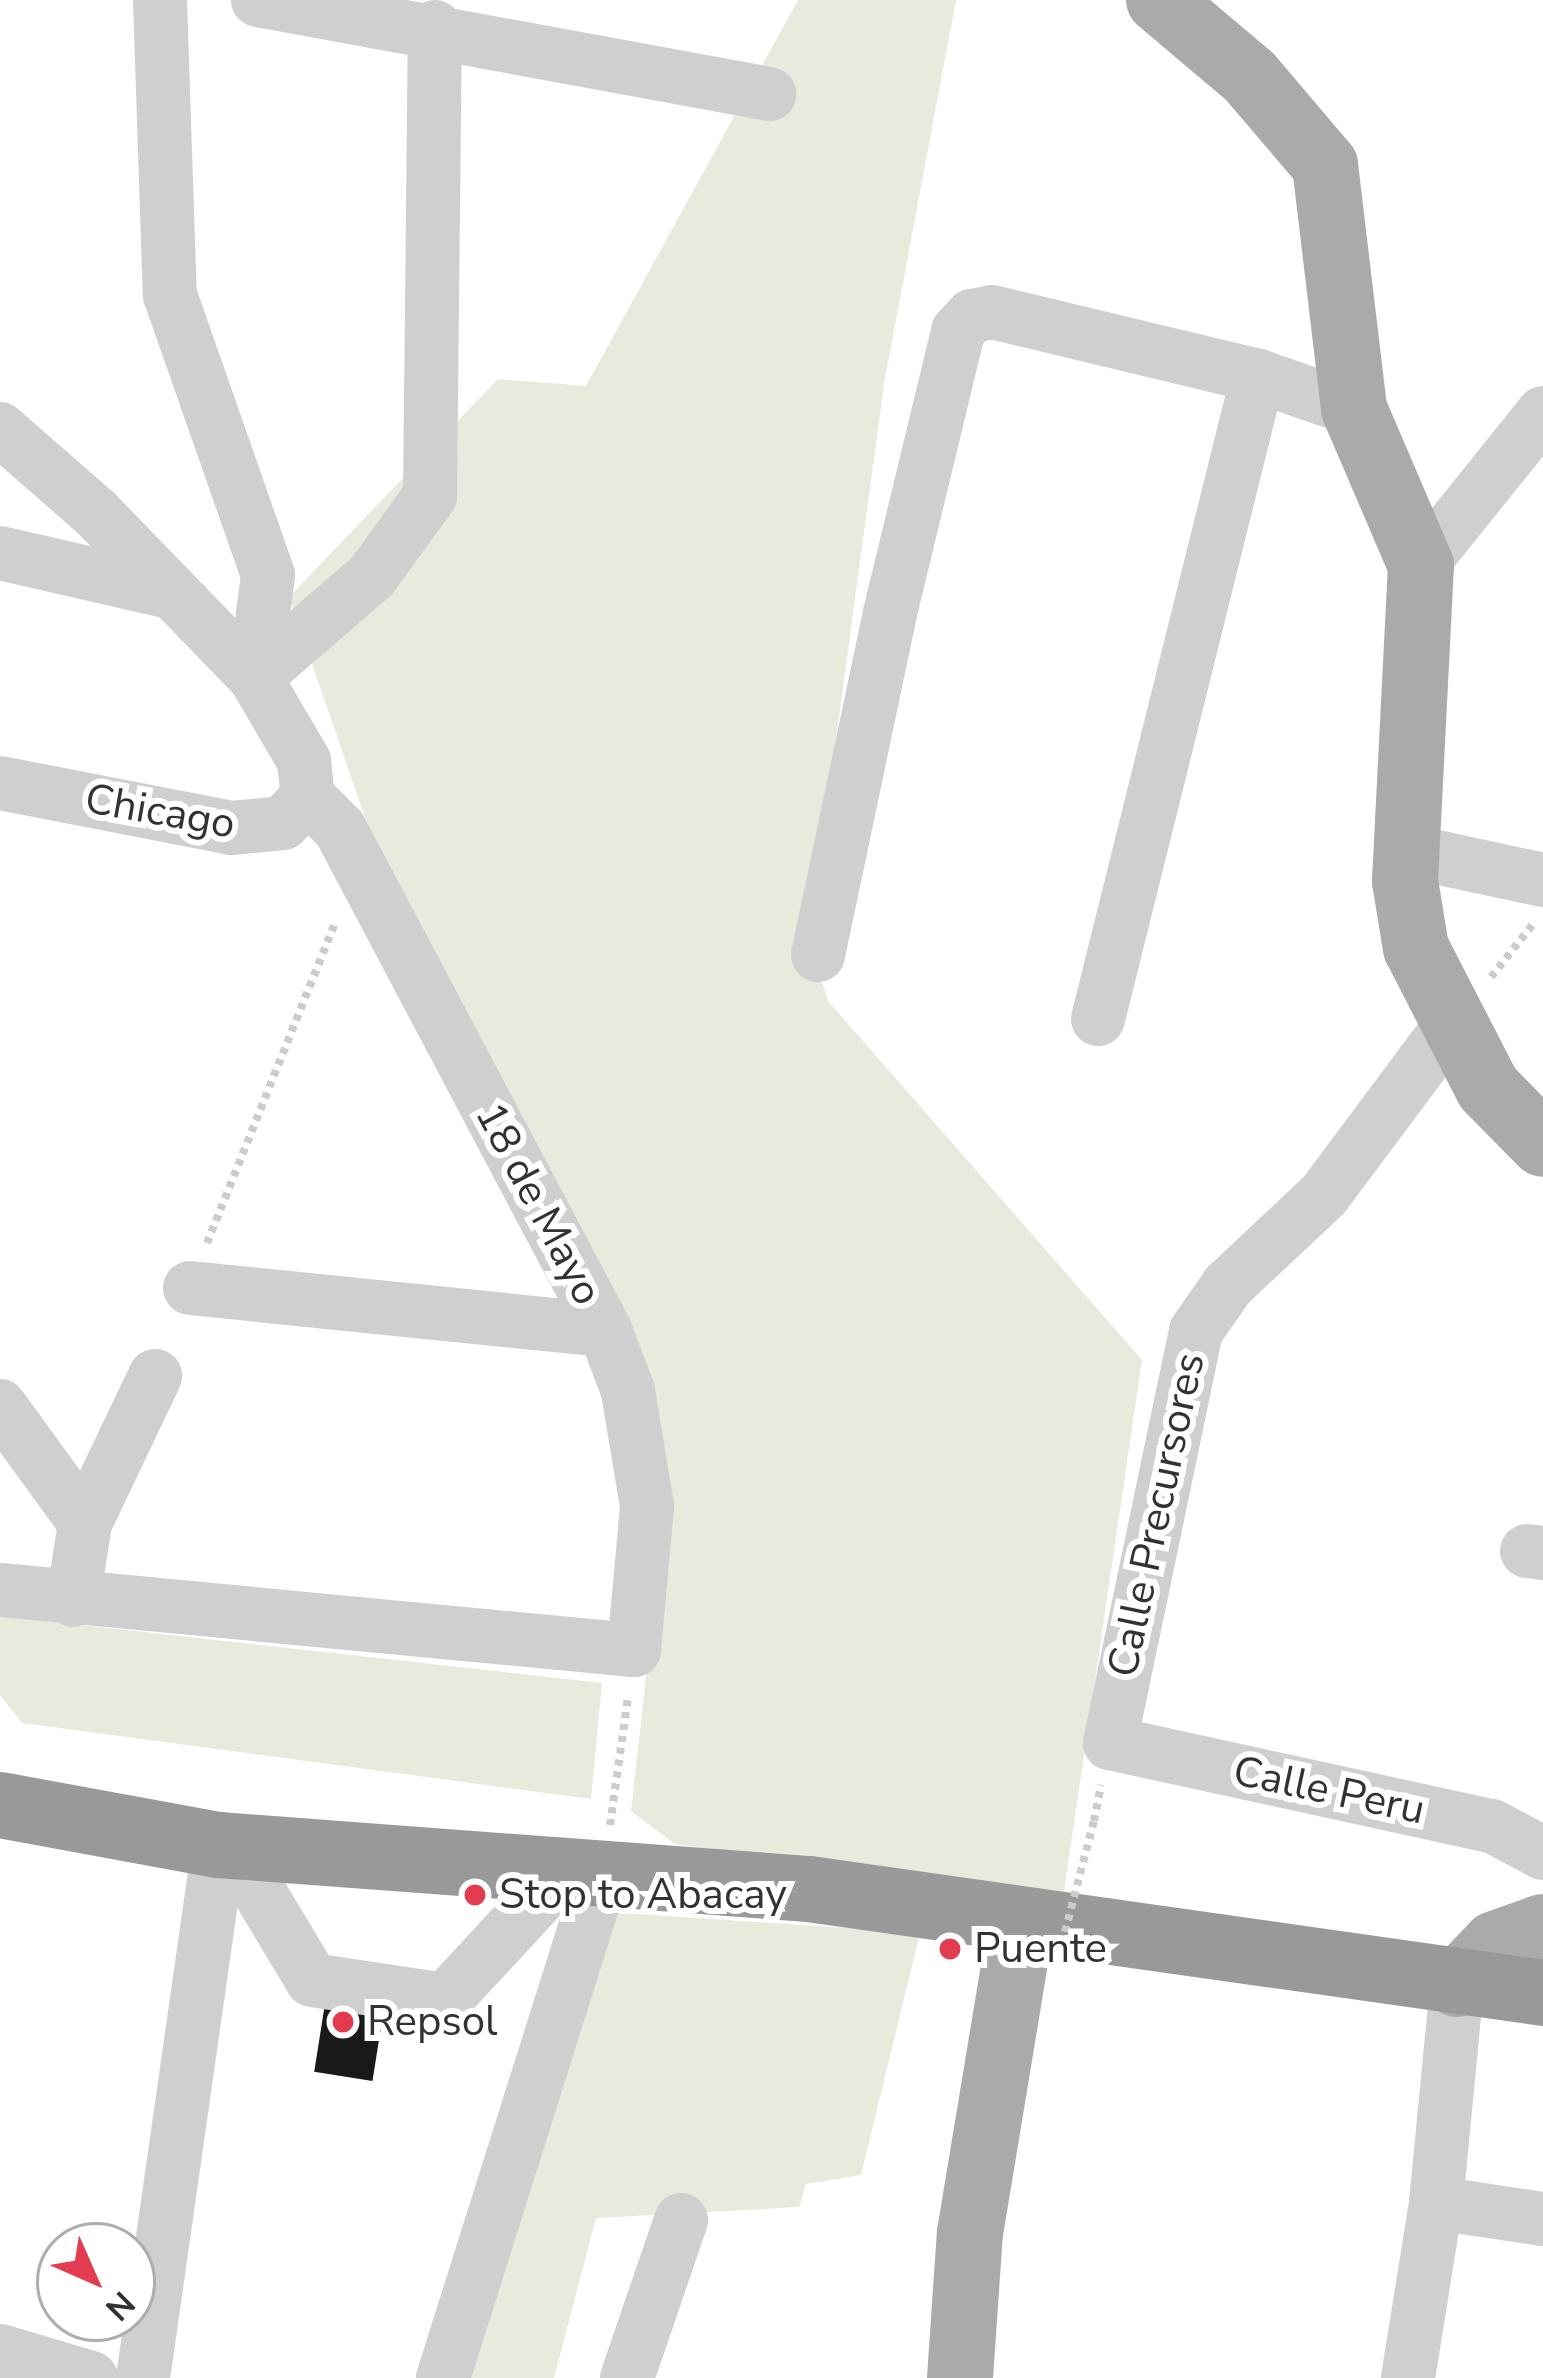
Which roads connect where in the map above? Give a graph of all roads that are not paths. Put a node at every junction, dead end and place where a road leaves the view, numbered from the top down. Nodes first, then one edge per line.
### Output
1 (160, 0) edge
2 (258, 0) edge
3 (1159, 0) edge
4 (435, 28) junction
5 (770, 94) dead end
6 (1258, 376) junction
7 (1354, 409) junction
8 (1543, 413) edge
9 (0, 429) edge
10 (0, 553) edge
11 (1421, 565) junction
12 (170, 592) junction
13 (255, 676) junction
14 (0, 782) edge
15 (308, 797) junction
16 (1408, 851) junction
17 (1543, 880) edge
18 (818, 955) dead end
19 (1098, 1018) dead end
20 (1450, 1026) junction
21 (1543, 1144) edge
22 (190, 1288) road end
23 (605, 1330) junction
24 (155, 1376) dead end
25 (0, 1406) edge
26 (85, 1523) junction
27 (0, 1590) edge
28 (73, 1600) junction
29 (1110, 1742) joint
30 (0, 1804) edge
31 (225, 1845) junction
32 (1543, 1852) edge
33 (587, 1867) junction
34 (1543, 1927) edge
35 (1040, 1940) junction
36 (1456, 1984) junction
37 (1543, 1993) edge
38 (1436, 2203) junction
39 (1543, 2218) edge
40 (681, 2220) dead end
41 (0, 2351) edge
42 (91, 2378) edge
43 (143, 2378) edge
44 (442, 2378) edge
45 (627, 2378) edge
46 (960, 2378) edge
47 (1408, 2378) edge

1 - 13 street
2 - 4 street
3 - 7 main road
4 - 5 street
4 - 13 street
6 - 7 street
6 - 18 street
6 - 19 street
7 - 11 main road
8 - 11 street
9 - 12 street
10 - 12 street
11 - 16 main road
12 - 13 street
13 - 15 street
14 - 15 street, Chicago
15 - 23 street, 18 de Mayo
16 - 17 street
16 - 20 main road
20 - 21 main road
20 - 29 street, Calle Precursores
22 - 23 street
23 - 28 street, 18 de Mayo
24 - 26 street
25 - 26 street
26 - 28 street
27 - 28 street
29 - 32 street, Calle Peru
30 - 31 highway
31 - 33 highway
31 - 33 street
31 - 43 street
33 - 35 highway
33 - 44 street
34 - 36 main road
35 - 36 highway
35 - 46 main road
36 - 37 highway
36 - 38 street
38 - 39 street
38 - 47 street
40 - 45 street
41 - 42 street

